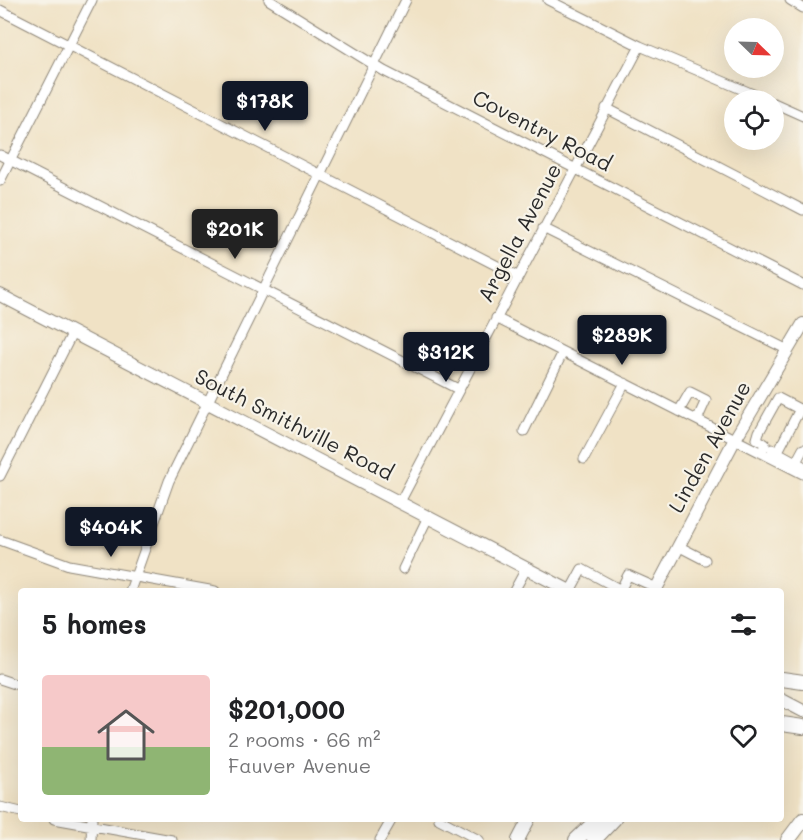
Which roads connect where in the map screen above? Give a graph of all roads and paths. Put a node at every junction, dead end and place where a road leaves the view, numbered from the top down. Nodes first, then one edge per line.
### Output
1 (92, 0) edge
2 (269, 0) edge
3 (406, 0) edge
4 (548, 0) edge
5 (790, 0) edge
6 (803, 8) edge
7 (0, 10) edge
8 (69, 46) junction
9 (640, 46) junction
10 (374, 64) junction
11 (743, 90) edge
12 (784, 107) edge
13 (606, 108) junction
14 (803, 116) edge
15 (0, 155) edge
16 (11, 160) junction
17 (574, 168) junction
18 (319, 175) junction
19 (0, 182) edge
20 (803, 210) edge
21 (543, 228) junction
22 (517, 276) junction
23 (803, 285) edge
24 (262, 290) junction
25 (0, 295) edge
26 (496, 318) junction
27 (803, 324) edge
28 (73, 332) junction
29 (788, 350) junction
30 (563, 352) junction
31 (625, 383) junction
32 (458, 389) junction
33 (206, 402) junction
34 (801, 410) edge
35 (679, 411) junction
36 (697, 420) junction
37 (524, 431) dead end
38 (735, 439) junction
39 (763, 448) junction
40 (803, 449) edge
41 (775, 455) junction
42 (584, 459) dead end
43 (799, 464) edge
44 (803, 474) edge
45 (0, 476) edge
46 (400, 502) junction
47 (428, 517) junction
48 (0, 540) edge
49 (678, 546) junction
50 (705, 560) dead end
51 (403, 568) dead end
52 (526, 569) junction
53 (134, 575) junction
54 (131, 588) edge
55 (200, 588) edge
56 (516, 588) edge
57 (564, 588) edge
58 (572, 588) edge
59 (616, 588) edge
60 (621, 588) edge
61 (654, 588) edge
62 (657, 588) edge
63 (0, 679) edge
64 (784, 679) edge
65 (803, 682) edge
66 (18, 685) edge
67 (784, 701) edge
68 (803, 711) edge
69 (784, 724) edge
70 (803, 727) edge
71 (0, 807) edge
72 (18, 811) edge
73 (803, 820) edge
74 (92, 822) edge
75 (96, 822) edge
76 (390, 822) edge
77 (445, 822) edge
78 (527, 822) edge
79 (595, 822) edge
80 (611, 822) edge
81 (91, 840) edge
82 (172, 840) edge
83 (380, 840) edge
84 (479, 840) edge
85 (518, 840) edge
86 (576, 840) edge
87 (594, 840) edge
88 (788, 840) edge

1 - 8 street
2 - 10 street, Coventry Road
3 - 10 street
4 - 9 street
5 - 6 street
7 - 8 street
8 - 16 street
8 - 18 street
9 - 11 street
9 - 13 street, Argella Avenue
10 - 17 street, Coventry Road
10 - 18 street
12 - 14 street
13 - 17 street, Argella Avenue
13 - 20 street
15 - 16 street
16 - 19 street
16 - 24 street
17 - 21 street, Argella Avenue
17 - 23 street, Coventry Road
18 - 22 street
18 - 24 street
21 - 22 street, Argella Avenue
21 - 29 street
22 - 26 street, Argella Avenue
24 - 32 street
24 - 33 street
25 - 28 main road, South Smithville Road
26 - 30 street
26 - 32 street, Argella Avenue
27 - 29 main road, Linden Avenue
28 - 33 main road, South Smithville Road
28 - 45 street
29 - 38 main road, Linden Avenue
30 - 31 street
30 - 37 street
31 - 35 street
31 - 42 street
32 - 46 street, Argella Avenue
33 - 46 main road, South Smithville Road
33 - 53 street
34 - 39 street
34 - 41 street
35 - 36 street
35 - 36 street
36 - 38 street
38 - 39 street
38 - 49 main road, Linden Avenue
39 - 41 street
40 - 43 street
41 - 43 street
41 - 44 street
46 - 47 main road, South Smithville Road
47 - 51 street
47 - 52 main road, South Smithville Road
48 - 53 street
49 - 50 street
49 - 62 main road, Linden Avenue
52 - 56 street
52 - 57 main road, South Smithville Road
53 - 54 street
53 - 55 street
58 - 59 street
60 - 61 street
63 - 66 street
64 - 65 highway
67 - 68 main road
69 - 70 highway
71 - 72 street
73 - 88 highway
74 - 81 street
75 - 82 street
76 - 83 street
77 - 84 street
78 - 85 main road
79 - 86 highway
80 - 87 highway

